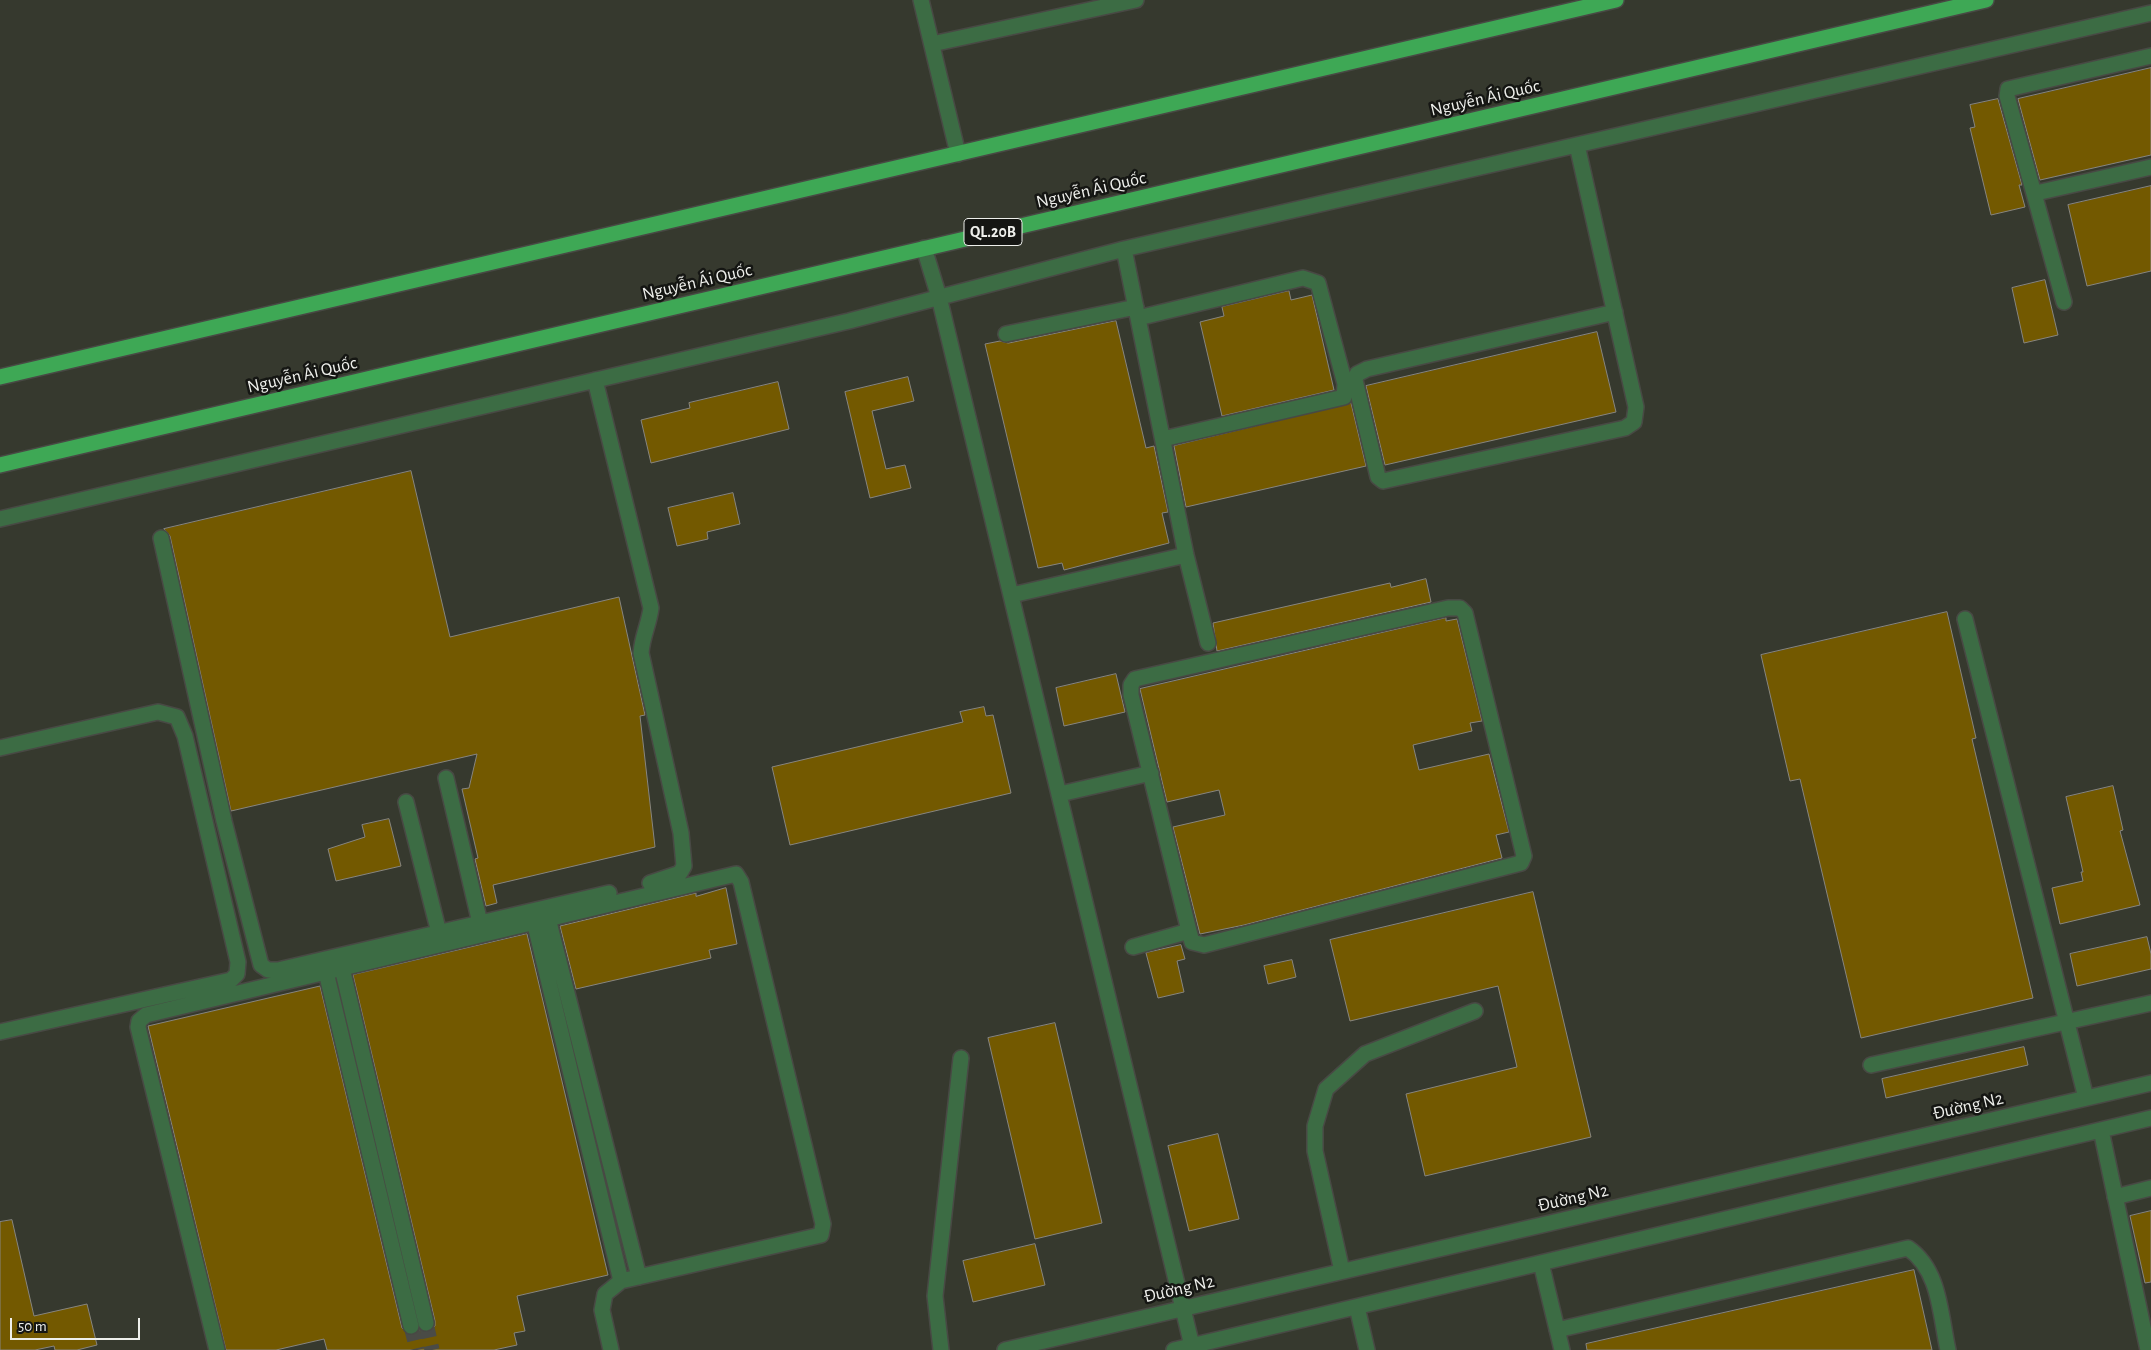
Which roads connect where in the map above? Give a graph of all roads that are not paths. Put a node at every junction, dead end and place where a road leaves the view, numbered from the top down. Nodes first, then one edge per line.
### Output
1 (921, 0) edge
2 (1136, 0) edge
3 (1616, 0) edge
4 (1986, 0) edge
5 (2151, 12) edge
6 (932, 44) junction
7 (2151, 56) edge
8 (1578, 145) junction
9 (958, 154) junction
10 (2151, 167) edge
11 (2036, 192) junction
12 (924, 248) junction
13 (1124, 249) junction
14 (939, 297) junction
15 (2064, 302) dead end
16 (1615, 312) junction
17 (1137, 313) junction
18 (1006, 334) dead end
19 (0, 377) edge
20 (595, 380) junction
21 (1163, 439) junction
22 (0, 465) edge
23 (0, 519) edge
24 (161, 538) dead end
25 (1186, 555) junction
26 (1012, 595) junction
27 (1965, 619) dead end
28 (1208, 643) dead end
29 (0, 748) edge
30 (1151, 773) junction
31 (446, 778) dead end
32 (1060, 794) junction
33 (406, 802) dead end
34 (541, 920) junction
35 (480, 923) junction
36 (1189, 932) junction
37 (439, 933) junction
38 (1133, 947) dead end
39 (342, 968) junction
40 (326, 972) junction
41 (2151, 1003) edge
42 (571, 1008) junction
43 (1474, 1011) dead end
44 (556, 1012) junction
45 (2067, 1023) junction
46 (0, 1032) edge
47 (961, 1058) dead end
48 (1871, 1065) dead end
49 (2151, 1083) edge
50 (2086, 1098) junction
51 (598, 1112) junction
52 (581, 1117) junction
53 (2151, 1118) edge
54 (2101, 1130) junction
55 (389, 1166) junction
56 (374, 1170) junction
57 (2151, 1188) edge
58 (2115, 1197) junction
59 (1541, 1263) junction
60 (1342, 1271) junction
61 (639, 1277) junction
62 (621, 1281) junction
63 (1358, 1307) junction
64 (1182, 1308) junction
65 (1557, 1330) junction
66 (1192, 1346) junction
67 (607, 1349) edge
68 (217, 1350) edge
69 (941, 1350) edge
70 (1005, 1350) edge
71 (1174, 1350) edge
72 (1367, 1350) edge
73 (1562, 1350) edge
74 (1948, 1350) edge
75 (2148, 1350) edge

1 - 6 street
2 - 6 street
3 - 9 main road
4 - 12 main road, Nguyễn Ái Quốc / QL.20B
5 - 8 street
6 - 9 street
7 - 11 street
8 - 13 street
8 - 16 street
9 - 19 main road
10 - 11 street
11 - 15 street
12 - 14 street
12 - 22 main road, Nguyễn Ái Quốc / QL.20B
13 - 14 street
13 - 17 street
14 - 20 street
14 - 26 street
16 - 16 street
17 - 18 street
17 - 21 street
17 - 21 street
20 - 23 street
20 - 35 street
21 - 25 street
24 - 37 street
25 - 26 street
25 - 28 street
26 - 32 street
27 - 45 street
29 - 46 street
30 - 32 street
30 - 36 street
30 - 36 street
31 - 35 street
32 - 64 street
33 - 37 street
34 - 39 street
34 - 42 street
34 - 44 street
34 - 61 street
35 - 37 street
36 - 38 street
39 - 40 street
39 - 55 street
40 - 56 street
40 - 68 street
41 - 45 street
42 - 44 street
42 - 51 street
43 - 60 street
44 - 52 street
45 - 48 street
45 - 50 street
47 - 69 street
49 - 50 street, Đường N2
50 - 60 street, Đường N2
51 - 52 street
51 - 61 street
52 - 62 street
53 - 54 street
54 - 58 street
54 - 59 street
55 - 56 street
55 - 56 street
57 - 58 street
58 - 75 street
59 - 63 street
59 - 65 street
60 - 64 street, Đường N2
61 - 62 street
62 - 67 street
63 - 66 street
63 - 72 street
64 - 66 street
64 - 70 street, Đường N2
65 - 73 street
65 - 74 street
66 - 71 street

